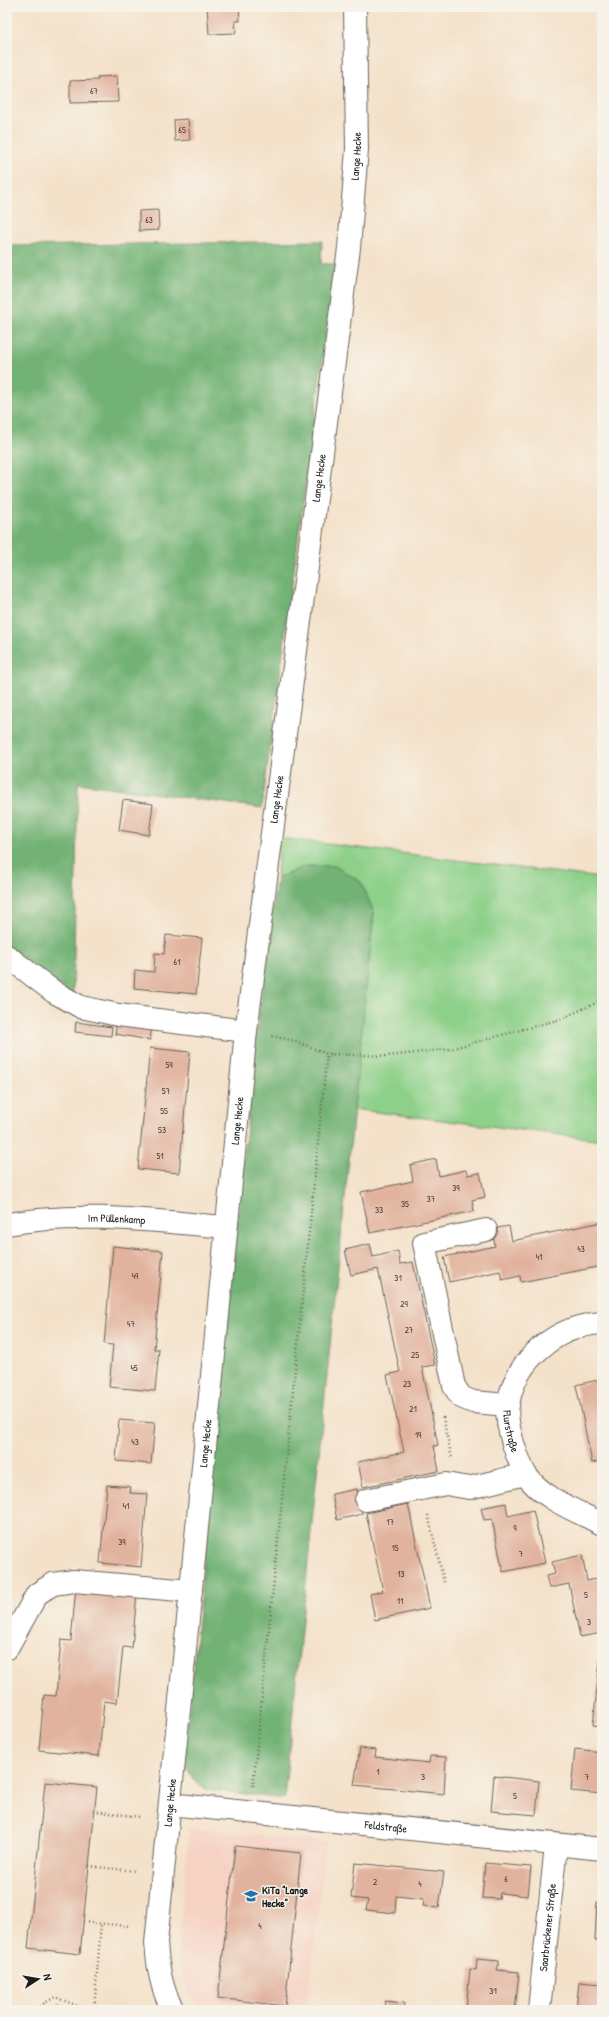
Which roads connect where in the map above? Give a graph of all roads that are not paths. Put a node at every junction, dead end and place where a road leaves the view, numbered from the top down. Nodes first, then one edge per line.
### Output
1 (355, 7) edge
2 (7, 956) edge
3 (246, 1031) junction
4 (7, 1224) edge
5 (226, 1227) junction
6 (486, 1230) dead end
7 (602, 1323) edge
8 (508, 1406) junction
9 (525, 1474) junction
10 (366, 1500) dead end
11 (602, 1524) edge
12 (191, 1591) junction
13 (7, 1648) edge
14 (170, 1804) junction
15 (556, 1844) junction
16 (602, 1849) edge
17 (173, 2010) edge
18 (539, 2010) edge

1 - 3 street, Lange Hecke
2 - 3 street
3 - 5 street, Lange Hecke
4 - 5 street, Im Püllenkamp
5 - 12 street, Lange Hecke
6 - 8 street
7 - 8 street, Flurstraße
8 - 9 street, Flurstraße
9 - 10 street
9 - 11 street, Flurstraße
12 - 13 street
12 - 14 street, Lange Hecke
14 - 15 street, Feldstraße
14 - 17 street, Lange Hecke
15 - 16 street, Feldstraße
15 - 18 street, Saarbrückener Straße

